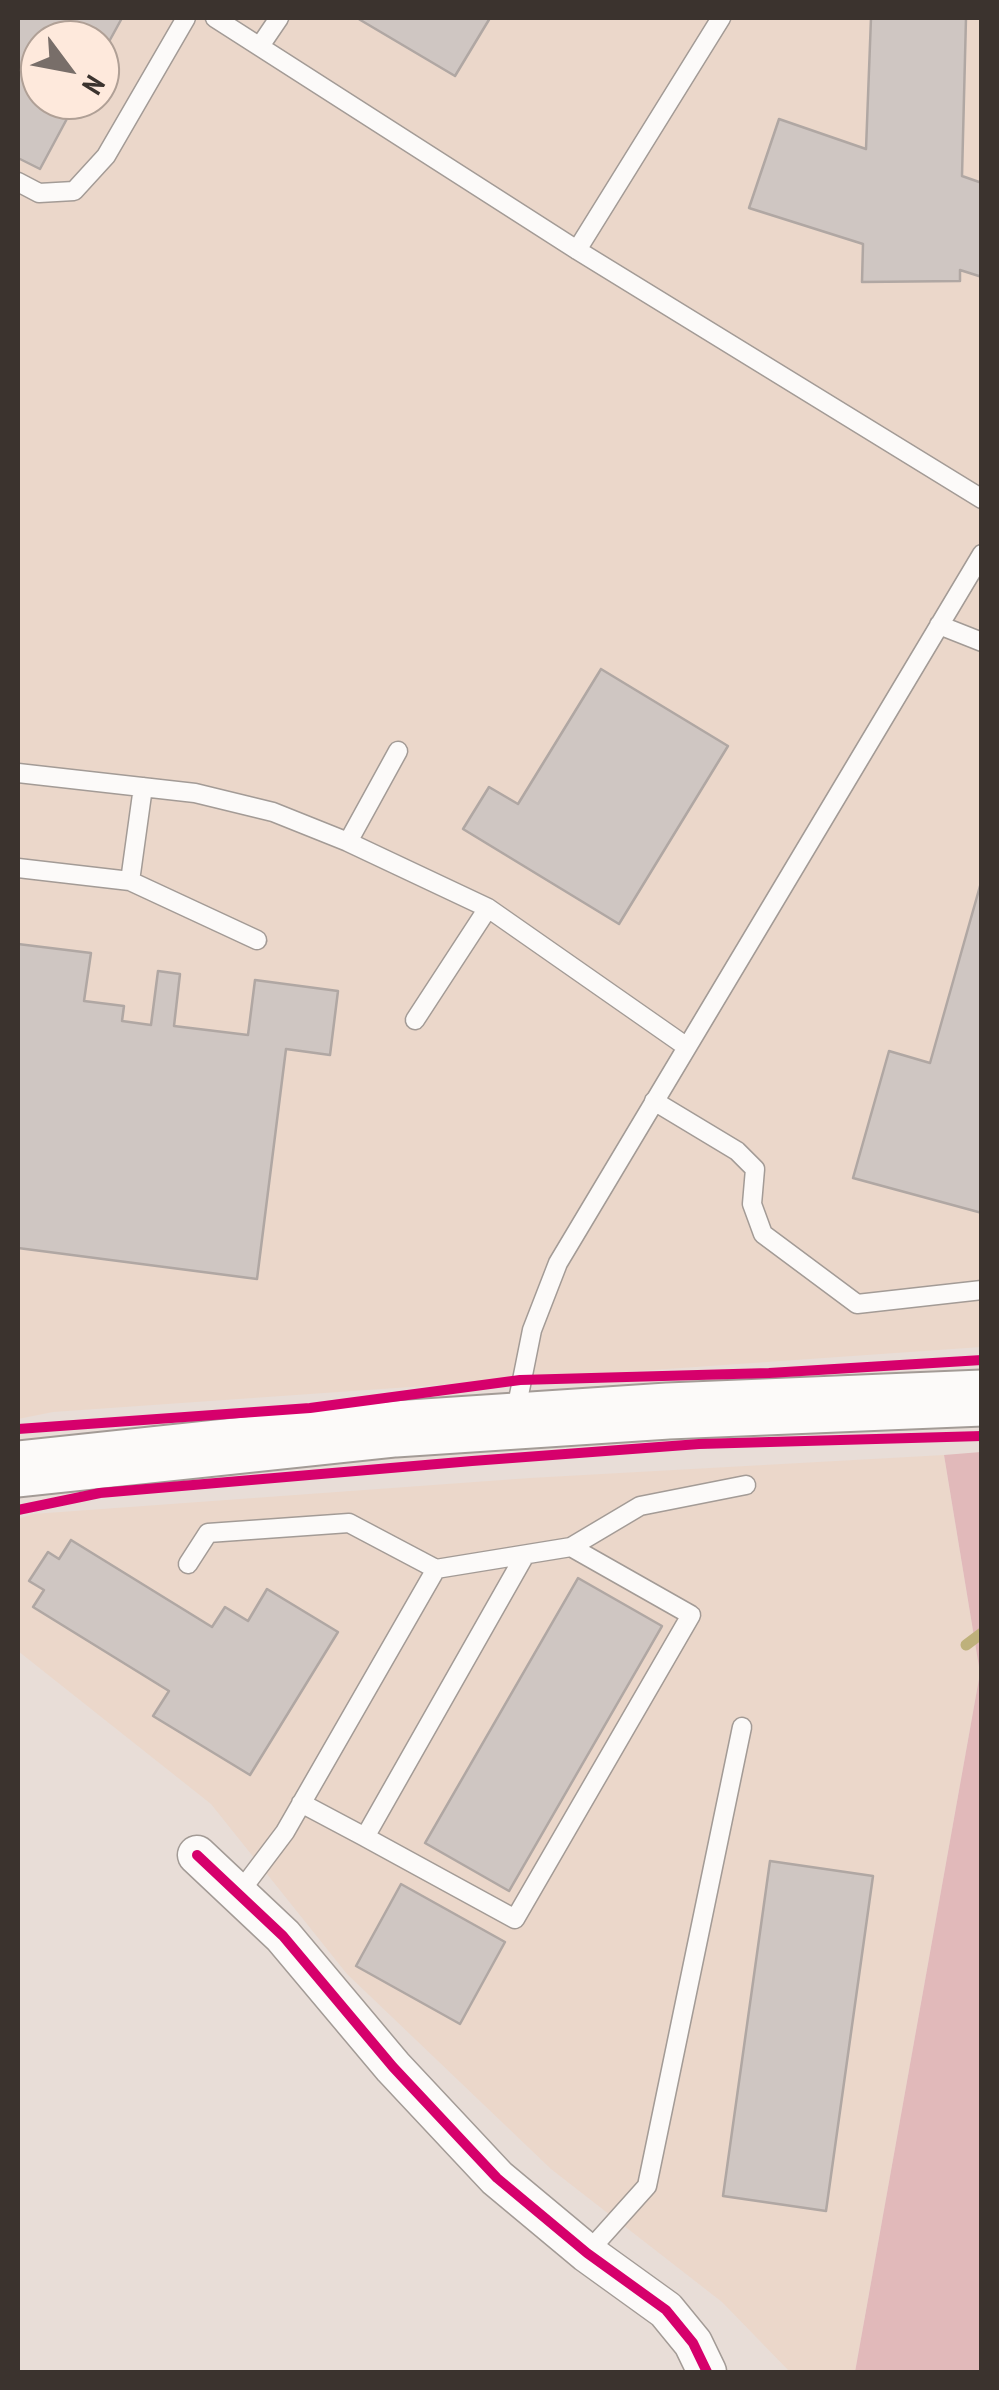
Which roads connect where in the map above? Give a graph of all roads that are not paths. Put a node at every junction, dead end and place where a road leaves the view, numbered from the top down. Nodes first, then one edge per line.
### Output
1 (186, 18) edge
2 (215, 18) edge
3 (279, 18) edge
4 (721, 18) edge
5 (260, 46) junction
6 (18, 182) edge
7 (577, 250) junction
8 (982, 499) edge
9 (982, 554) edge
10 (939, 625) junction
11 (982, 642) edge
12 (398, 751) dead end
13 (18, 772) edge
14 (143, 787) junction
15 (348, 842) junction
16 (18, 868) edge
17 (130, 882) junction
18 (488, 908) junction
19 (257, 940) dead end
20 (415, 1020) dead end
21 (687, 1047) junction
22 (654, 1101) junction
23 (982, 1290) edge
24 (982, 1398) edge
25 (514, 1421) junction
26 (18, 1469) edge
27 (746, 1485) dead end
28 (571, 1547) junction
29 (524, 1554) junction
30 (188, 1564) dead end
31 (436, 1569) junction
32 (742, 1727) dead end
33 (301, 1804) junction
34 (365, 1836) junction
35 (197, 1854) dead end
36 (240, 1893) junction
37 (587, 2253) junction
38 (707, 2372) edge

1 - 6 lane
2 - 5 lane
3 - 5 lane
4 - 7 lane
5 - 7 lane
7 - 8 lane
9 - 10 lane
10 - 11 lane
10 - 21 lane
12 - 15 lane
13 - 14 lane
14 - 15 lane
14 - 17 lane
15 - 18 lane
16 - 17 lane
17 - 19 lane
18 - 20 lane
18 - 21 lane
21 - 22 lane
22 - 23 lane
22 - 25 lane
24 - 25 main road
25 - 26 main road
27 - 28 lane
28 - 29 lane
28 - 34 lane
29 - 31 lane
29 - 34 lane
30 - 31 lane
31 - 33 lane
32 - 37 lane
33 - 34 lane
33 - 36 lane
35 - 36 street
36 - 37 street
37 - 38 street

